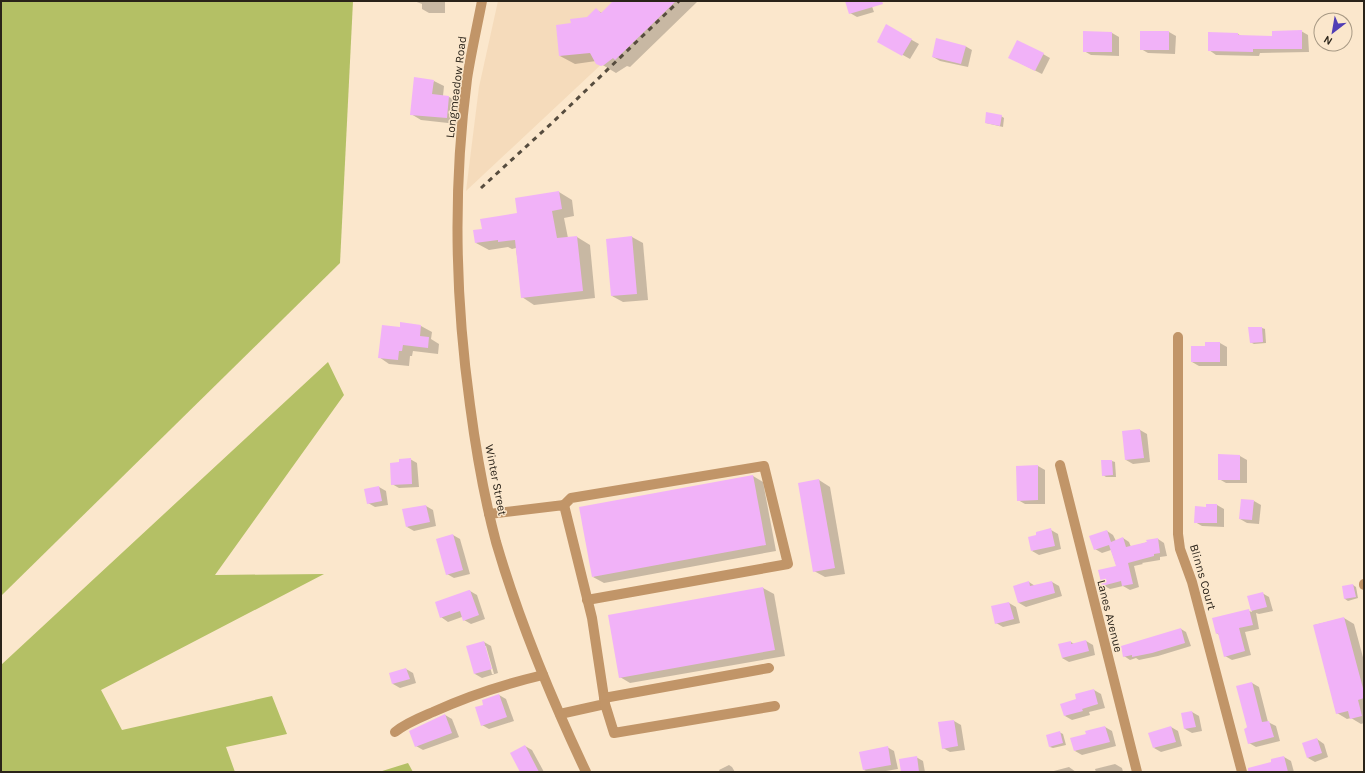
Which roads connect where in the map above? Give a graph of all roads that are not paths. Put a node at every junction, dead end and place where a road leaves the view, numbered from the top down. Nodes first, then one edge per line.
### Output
1 (482, 1) edge
2 (459, 177) joint
3 (1178, 337) dead end
4 (1060, 465) dead end
5 (564, 506) junction
6 (489, 514) junction
7 (588, 600) junction
8 (769, 668) dead end
9 (543, 675) junction
10 (605, 701) junction
11 (775, 706) dead end
12 (560, 714) junction
13 (395, 732) dead end
14 (586, 772) edge
15 (1137, 772) edge
16 (1242, 772) edge

1 - 2 street, Longmeadow Road
2 - 6 street, Winter Street
3 - 16 street, Blinns Court
4 - 15 street, Lanes Avenue
5 - 6 street
5 - 7 street
5 - 7 street
6 - 9 street, Winter Street
7 - 10 street
8 - 10 street
9 - 12 street, Winter Street
9 - 13 street
10 - 11 street
10 - 12 street
12 - 14 street, Winter Street

